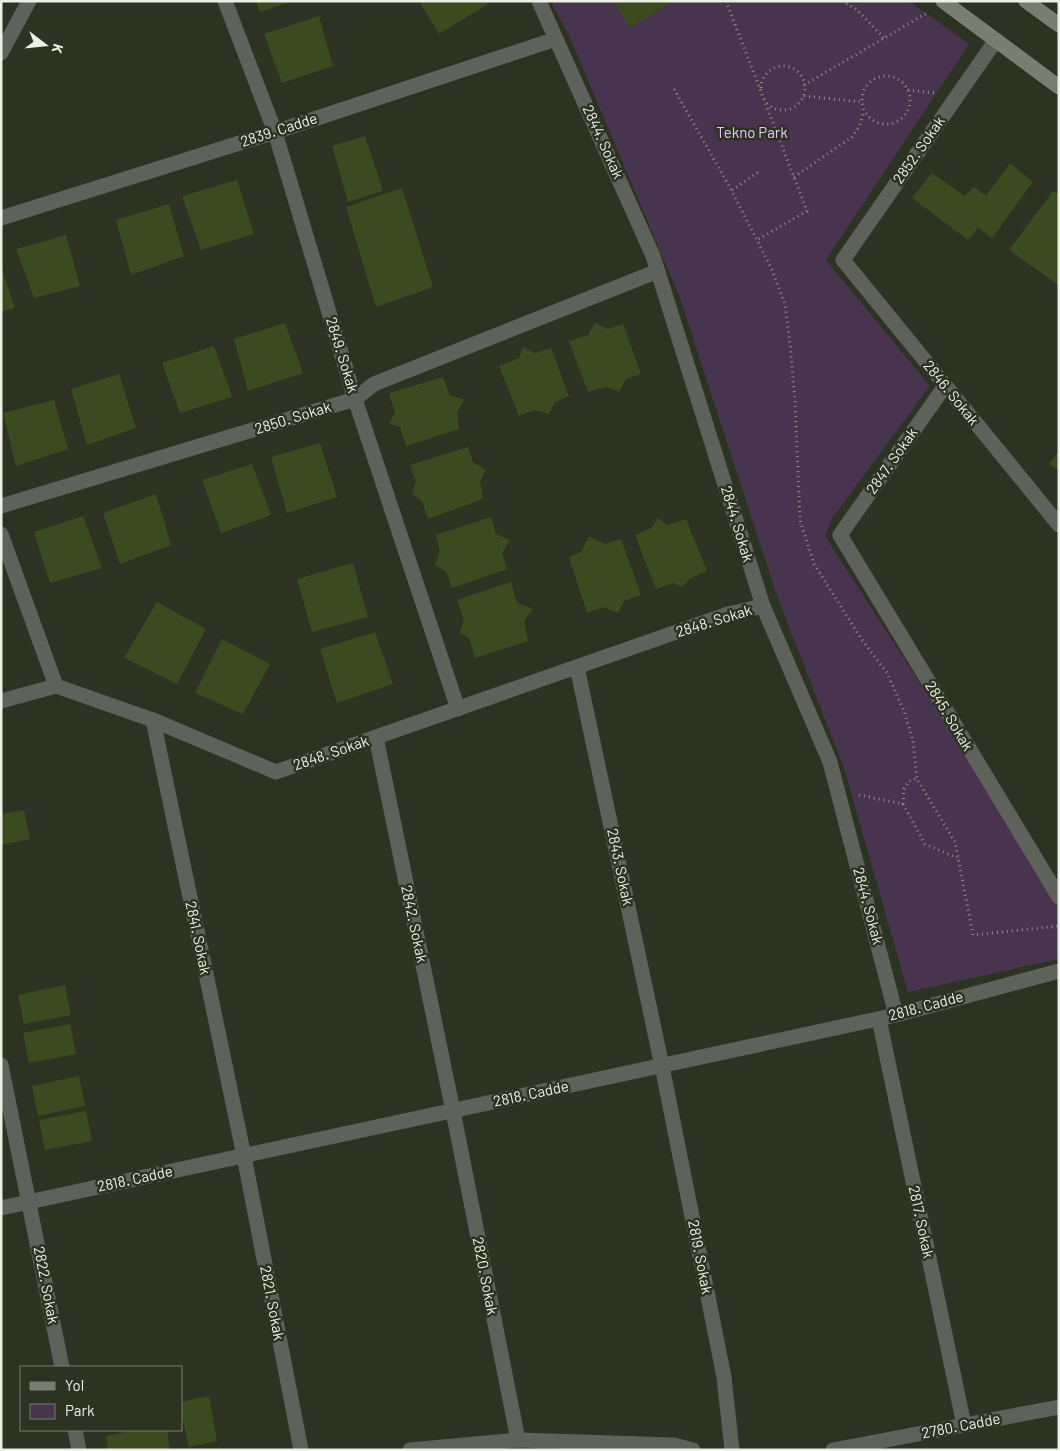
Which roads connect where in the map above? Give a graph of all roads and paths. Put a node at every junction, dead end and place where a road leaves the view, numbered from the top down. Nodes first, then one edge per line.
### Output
1 (30, 1) edge
2 (225, 1) edge
3 (539, 1) edge
4 (726, 1) edge
5 (842, 1) edge
6 (1026, 1) edge
7 (944, 2) edge
8 (1059, 25) edge
9 (884, 38) junction
10 (556, 40) junction
11 (996, 40) junction
12 (1, 53) edge
13 (804, 84) junction
14 (1059, 87) edge
15 (674, 89) dead end
16 (804, 96) junction
17 (762, 98) junction
18 (862, 102) junction
19 (864, 110) junction
20 (276, 132) junction
21 (760, 171) dead end
22 (794, 177) junction
23 (732, 190) junction
24 (1, 218) edge
25 (758, 240) junction
26 (843, 260) joint
27 (658, 271) junction
28 (945, 386) junction
29 (355, 399) junction
30 (1, 506) edge
31 (1059, 525) edge
32 (1, 534) edge
33 (840, 536) joint
34 (763, 606) junction
35 (577, 667) junction
36 (56, 686) junction
37 (1, 701) edge
38 (458, 709) junction
39 (153, 720) junction
40 (376, 737) junction
41 (918, 779) junction
42 (838, 791) junction
43 (903, 804) junction
44 (958, 858) junction
45 (1059, 897) edge
46 (1059, 926) edge
47 (1059, 971) edge
48 (896, 1015) junction
49 (879, 1019) junction
50 (1, 1065) edge
51 (662, 1066) junction
52 (453, 1111) junction
53 (244, 1156) junction
54 (30, 1202) junction
55 (1, 1208) edge
56 (62, 1366) edge
57 (1059, 1407) edge
58 (964, 1425) junction
59 (75, 1431) edge
60 (518, 1440) junction
61 (79, 1450) edge
62 (301, 1450) edge
63 (410, 1450) edge
64 (693, 1450) edge
65 (732, 1450) edge
66 (834, 1450) edge

1 - 12 street
2 - 20 street, 2849. Sokak
3 - 10 street
4 - 17 path
5 - 9 path
6 - 8 main road
7 - 9 path
7 - 11 main road
9 - 13 path
10 - 20 street, 2839. Cadde
10 - 27 street, 2844. Sokak
11 - 14 main road
11 - 26 street, 2852. Sokak
13 - 16 path
13 - 17 path
15 - 23 path
16 - 17 path
16 - 18 path
17 - 22 path
18 - 19 path
18 - 19 path
19 - 22 path
20 - 24 street, 2839. Cadde
20 - 29 street, 2849. Sokak
21 - 23 path
22 - 25 path
23 - 25 path
25 - 41 path
26 - 28 street, 2846. Sokak
27 - 29 street, 2850. Sokak
27 - 34 street, 2844. Sokak
28 - 31 street, 2846. Sokak
28 - 33 street, 2847. Sokak
29 - 30 street, 2850. Sokak
29 - 38 street, 2849. Sokak
32 - 36 street
33 - 45 street, 2845. Sokak
34 - 35 street, 2848. Sokak
34 - 42 street, 2844. Sokak
35 - 38 street, 2848. Sokak
35 - 51 street, 2843. Sokak
36 - 37 street
36 - 39 street, 2848. Sokak
38 - 40 street, 2848. Sokak
39 - 40 street, 2848. Sokak
39 - 53 street, 2841. Sokak
40 - 52 street, 2842. Sokak
41 - 43 path
41 - 44 path
42 - 43 path
42 - 48 street, 2844. Sokak
43 - 44 path
44 - 46 path
47 - 48 street, 2818. Cadde
48 - 49 street, 2818. Cadde
49 - 51 street, 2818. Cadde
49 - 58 street, 2817. Sokak
50 - 54 street, 2822. Sokak
51 - 52 street, 2818. Cadde
51 - 65 street, 2819. Sokak
52 - 53 street, 2818. Cadde
52 - 60 street, 2820. Sokak
53 - 54 street, 2818. Cadde
53 - 62 street, 2821. Sokak
54 - 55 street, 2818. Cadde
54 - 56 street, 2822. Sokak
57 - 58 street, 2780. Cadde
58 - 66 street, 2780. Cadde
59 - 61 street
60 - 63 street
60 - 64 street

